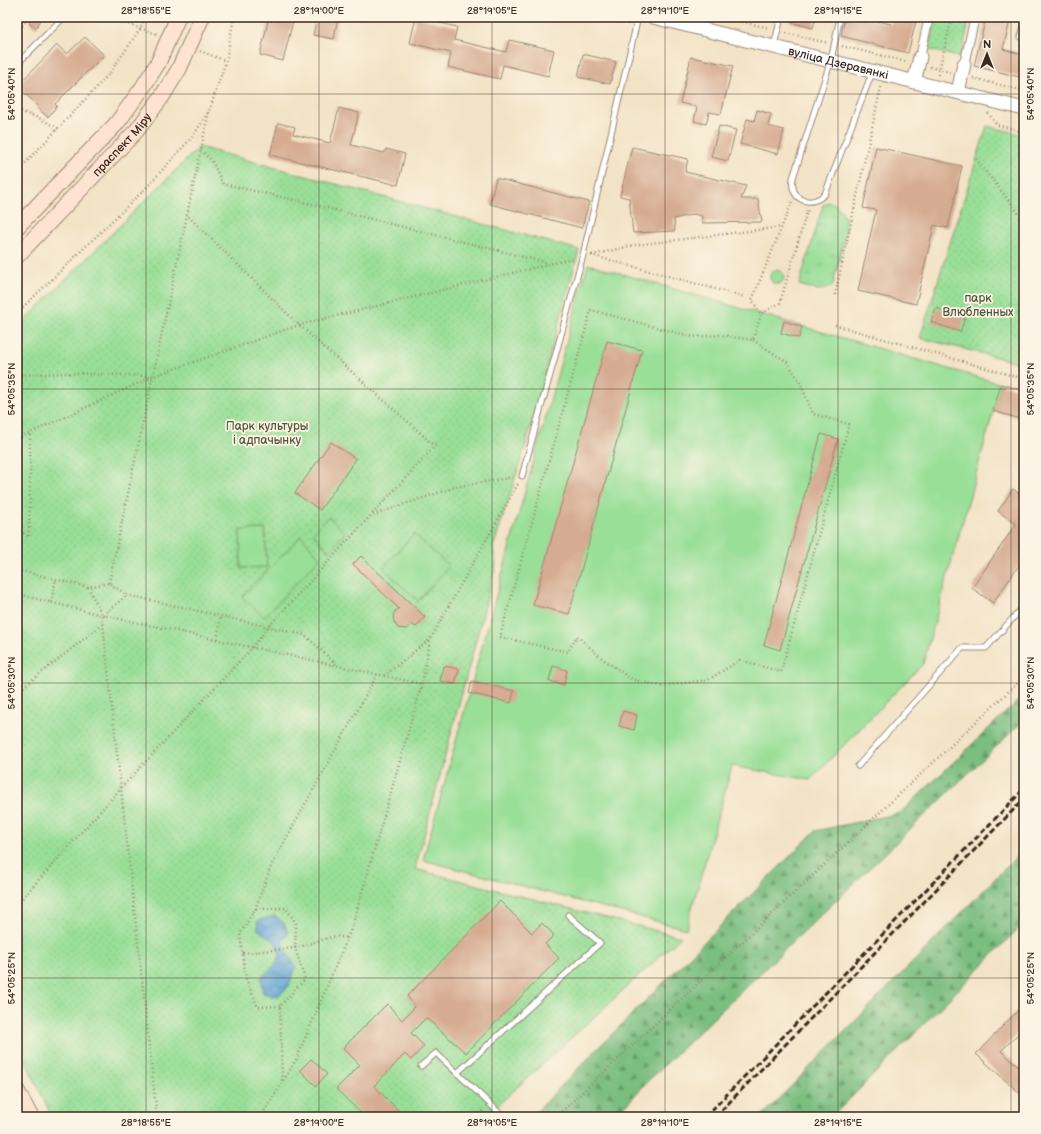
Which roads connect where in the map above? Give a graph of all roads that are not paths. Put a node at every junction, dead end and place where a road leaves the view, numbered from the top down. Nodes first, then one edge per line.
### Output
1 (64, 17) edge
2 (178, 17) edge
3 (202, 17) edge
4 (638, 17) edge
5 (653, 17) edge
6 (781, 17) edge
7 (840, 17) edge
8 (929, 17) edge
9 (975, 17) edge
10 (1024, 26) edge
11 (1024, 38) edge
12 (774, 46) junction
13 (831, 60) junction
14 (919, 61) joint
15 (17, 64) edge
16 (963, 69) joint
17 (873, 71) junction
18 (914, 82) junction
19 (958, 92) junction
20 (1024, 109) edge
21 (17, 227) edge
22 (17, 256) edge
23 (522, 476) road end
24 (1024, 606) edge
25 (858, 766) dead end
26 (568, 915) dead end
27 (421, 1066) dead end
28 (457, 1073) junction
29 (17, 1091) edge
30 (31, 1117) edge
31 (503, 1117) edge

1 - 15 lane
2 - 21 main road, праспект Міру
3 - 22 main road, праспект Міру
4 - 23 lane
5 - 12 street, вуліца Дзеравянкі
6 - 12 lane
7 - 13 lane
8 - 14 street
9 - 16 street
10 - 11 lane
12 - 13 street, вуліца Дзеравянкі
13 - 17 street, вуліца Дзеравянкі
13 - 17 lane
14 - 18 street
16 - 19 street
17 - 18 street, вуліца Дзеравянкі
18 - 19 street, вуліца Дзеравянкі
19 - 20 street, вуліца Дзеравянкі
24 - 25 lane
26 - 28 lane
27 - 28 lane
28 - 31 lane
29 - 30 main road

